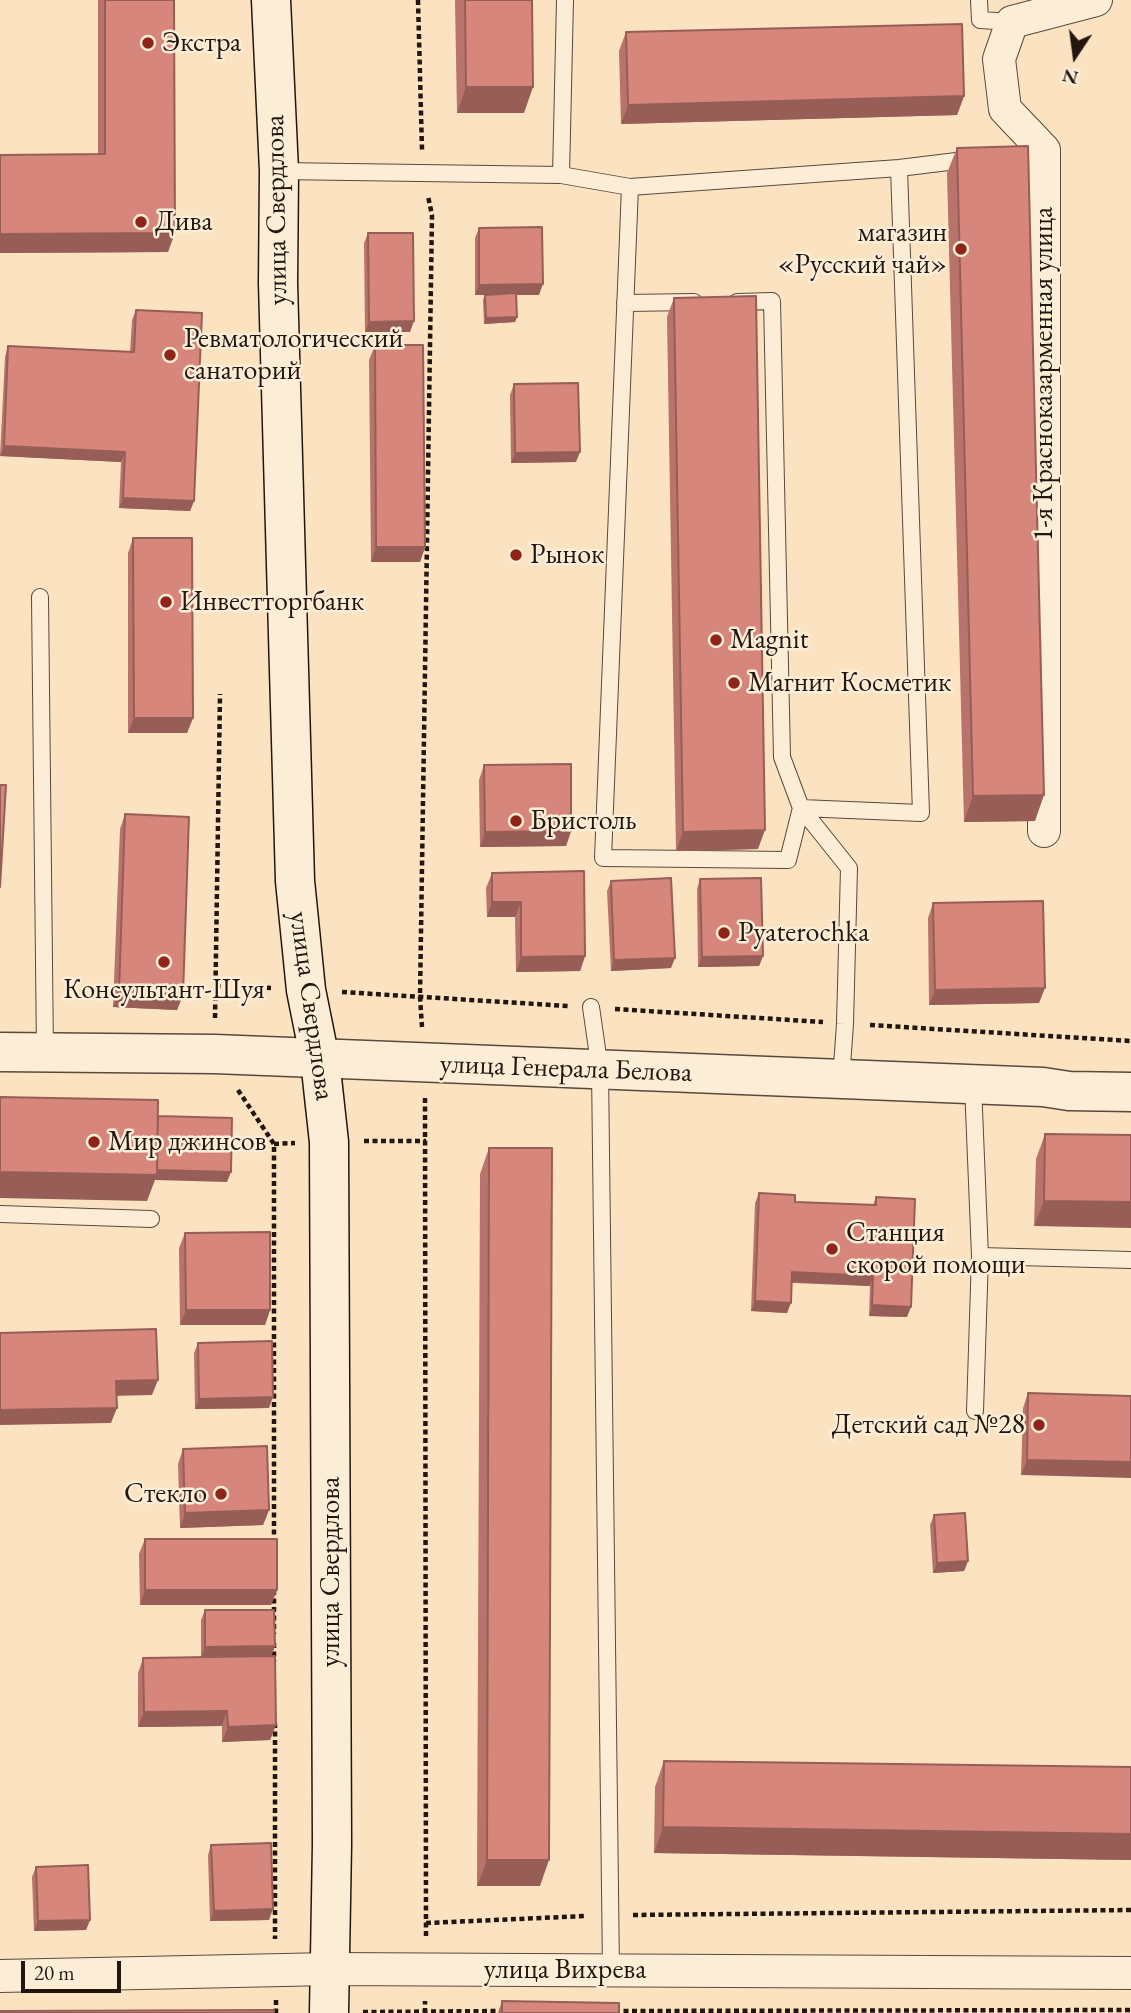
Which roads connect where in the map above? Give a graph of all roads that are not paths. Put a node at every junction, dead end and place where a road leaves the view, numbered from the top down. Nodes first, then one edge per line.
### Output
1 (271, 0) edge
2 (565, 0) edge
3 (979, 0) edge
4 (1096, 0) edge
5 (1012, 22) junction
6 (991, 157) edge
7 (899, 169) junction
8 (279, 171) junction
9 (561, 175) junction
10 (630, 187) junction
11 (625, 303) junction
12 (40, 597) dead end
13 (802, 808) junction
14 (1044, 831) edge
15 (591, 1007) road end
16 (0, 1052) edge
17 (45, 1053) junction
18 (320, 1060) junction
19 (600, 1070) junction
20 (841, 1080) junction
21 (973, 1085) junction
22 (1131, 1092) edge
23 (0, 1214) edge
24 (151, 1219) dead end
25 (980, 1256) junction
26 (1131, 1260) edge
27 (975, 1411) dead end
28 (330, 1969) junction
29 (611, 1970) junction
30 (1131, 1973) edge
31 (0, 1976) edge
32 (329, 2013) edge

1 - 8 main road, улица Свердлова
2 - 9 lane
3 - 5 lane
4 - 5 street
5 - 14 street, 1-я Красноказарменная улица
6 - 7 lane
7 - 10 lane
7 - 13 lane
8 - 9 lane
8 - 18 main road, улица Свердлова
9 - 10 lane
10 - 11 lane
11 - 13 lane
11 - 13 lane
12 - 17 lane
13 - 20 lane
15 - 19 lane
16 - 17 main road, улица Генерала Белова
17 - 18 main road, улица Генерала Белова
18 - 19 main road, улица Генерала Белова
18 - 28 main road, улица Свердлова
19 - 20 main road, улица Генерала Белова
19 - 29 lane
20 - 21 main road, улица Генерала Белова
21 - 22 main road, улица Генерала Белова
21 - 25 lane
23 - 24 lane
25 - 26 lane
25 - 27 lane
28 - 29 street, улица Вихрева
28 - 31 street, улица Вихрева
28 - 32 main road, улица Свердлова
29 - 30 street, улица Вихрева

